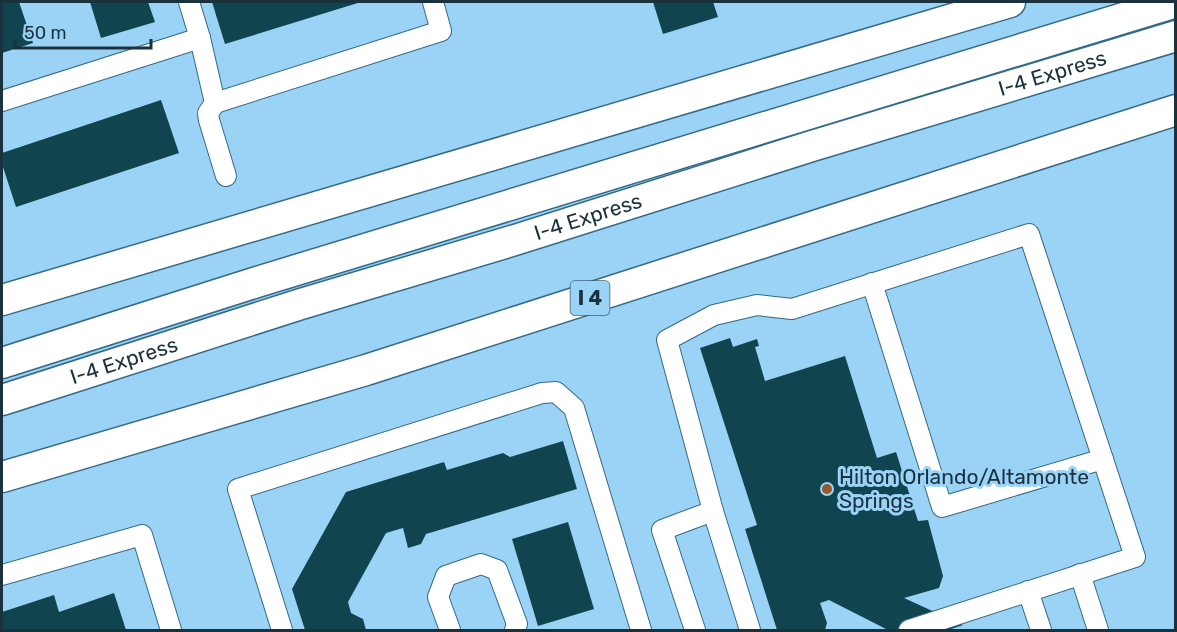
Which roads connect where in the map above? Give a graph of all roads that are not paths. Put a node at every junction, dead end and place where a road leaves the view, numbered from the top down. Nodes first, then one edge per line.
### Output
1 (189, 2) edge
2 (432, 2) edge
3 (1010, 2) edge
4 (1176, 2) edge
5 (1176, 36) edge
6 (200, 38) junction
7 (2, 101) edge
8 (215, 103) junction
9 (1176, 110) edge
10 (226, 176) dead end
11 (873, 283) junction
12 (2, 300) edge
13 (2, 363) edge
14 (2, 400) edge
15 (1103, 459) junction
16 (2, 477) edge
17 (713, 511) junction
18 (1080, 574) junction
19 (2, 575) edge
20 (1029, 591) junction
21 (171, 630) edge
22 (282, 630) edge
23 (450, 630) edge
24 (515, 630) edge
25 (640, 630) edge
26 (695, 630) edge
27 (750, 630) edge
28 (909, 630) edge
29 (1041, 630) edge
30 (1098, 630) edge

1 - 6 street
2 - 8 street
3 - 12 highway
4 - 13 highway, I-4 Express
5 - 14 highway, I-4 Express
6 - 7 street
6 - 8 street
8 - 10 street
9 - 16 highway, I 4
11 - 15 street
11 - 15 street
11 - 17 street
15 - 18 street
17 - 26 street
17 - 27 street
18 - 20 street
18 - 30 street
19 - 21 street
20 - 28 street
20 - 29 street
22 - 25 street
23 - 24 street

